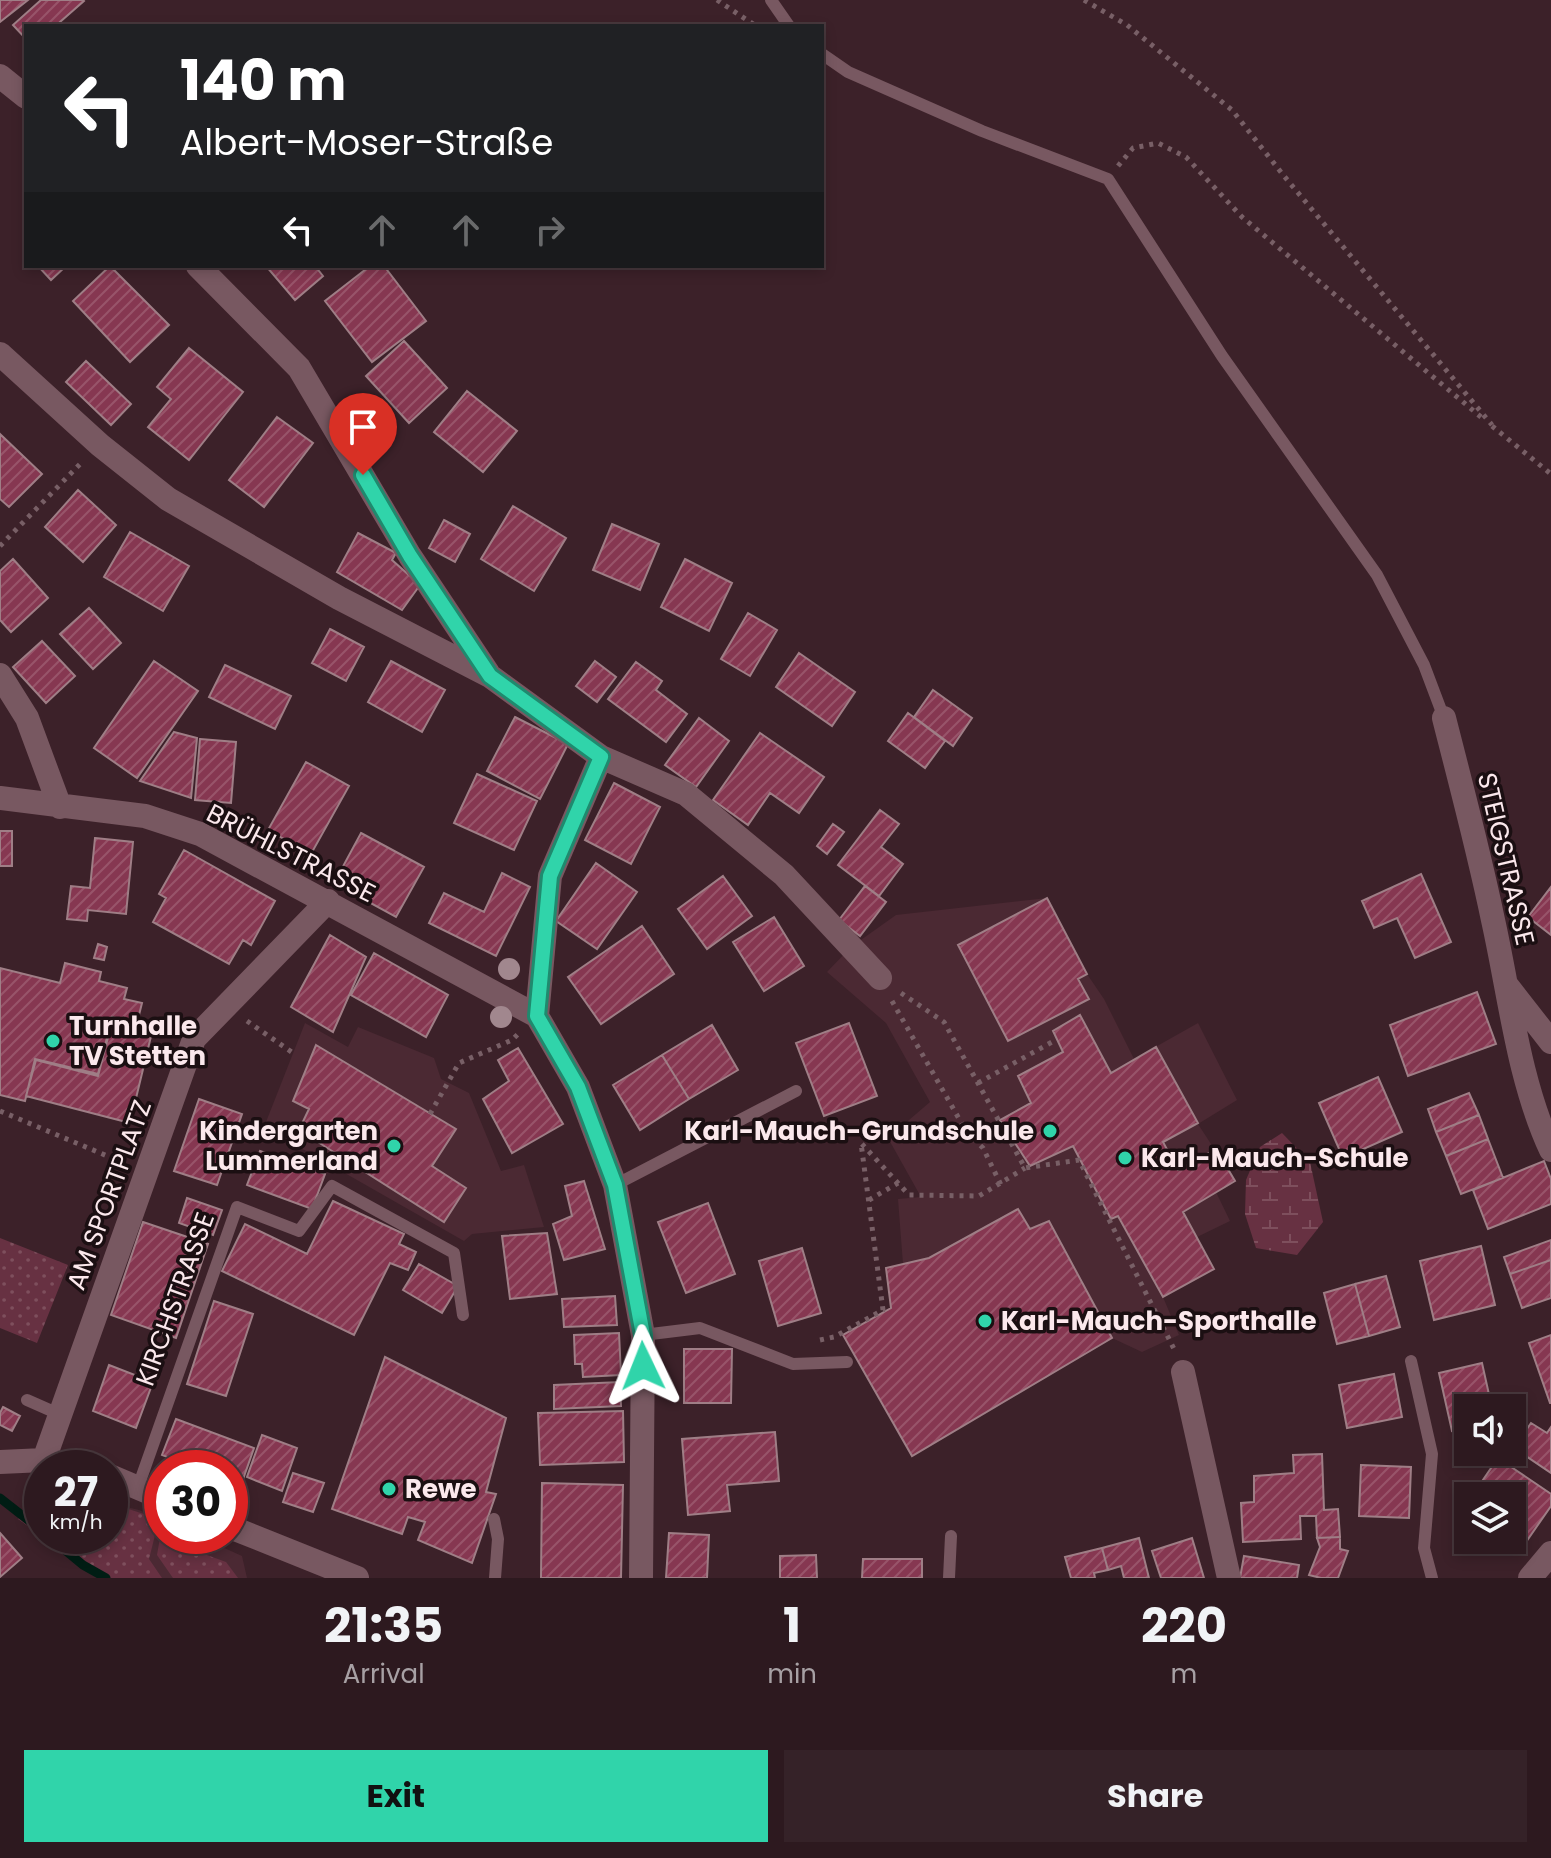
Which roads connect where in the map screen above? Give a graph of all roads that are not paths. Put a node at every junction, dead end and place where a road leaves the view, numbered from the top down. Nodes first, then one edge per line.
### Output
1 (771, 0) edge
2 (788, 24) edge
3 (824, 55) edge
4 (0, 76) edge
5 (24, 95) edge
6 (200, 268) edge
7 (0, 354) edge
8 (0, 675) edge
9 (490, 676) junction
10 (1444, 718) joint
11 (601, 757) junction
12 (0, 798) edge
13 (60, 807) junction
14 (328, 901) junction
15 (880, 978) road end
16 (1504, 981) junction
17 (537, 1016) junction
18 (1551, 1042) edge
19 (796, 1091) dead end
20 (1551, 1150) edge
21 (615, 1185) junction
22 (463, 1315) dead end
23 (643, 1335) junction
24 (1411, 1361) dead end
25 (847, 1362) dead end
26 (1183, 1372) dead end
27 (27, 1400) dead end
28 (61, 1415) junction
29 (48, 1450) edge
30 (24, 1461) edge
31 (0, 1462) edge
32 (128, 1483) edge
33 (138, 1487) junction
34 (144, 1490) edge
35 (494, 1519) dead end
36 (248, 1534) edge
37 (951, 1536) dead end
38 (1551, 1553) edge
39 (357, 1578) edge
40 (495, 1578) edge
41 (641, 1578) edge
42 (949, 1578) edge
43 (1229, 1578) edge
44 (1432, 1578) edge
45 (1530, 1578) edge

1 - 2 lane
3 - 10 lane
4 - 5 street
6 - 9 street
7 - 9 street
8 - 13 street
9 - 11 street
10 - 16 street, STEIGSTRASSE
11 - 15 street
11 - 17 street
12 - 13 street, BRÜHLSTRASSE
13 - 14 street, BRÜHLSTRASSE
14 - 17 street, BRÜHLSTRASSE
14 - 28 street, AM SPORTPLATZ
16 - 18 street
16 - 20 street, STEIGSTRASSE
17 - 21 street
19 - 21 lane
21 - 23 street
22 - 33 lane, KIRCHSTRASSE
23 - 25 lane
23 - 41 street
24 - 44 lane
26 - 43 street
27 - 28 lane
28 - 29 street, AM SPORTPLATZ
30 - 31 street
32 - 33 street
33 - 34 street
35 - 40 lane
36 - 39 street
37 - 42 lane
38 - 45 street

